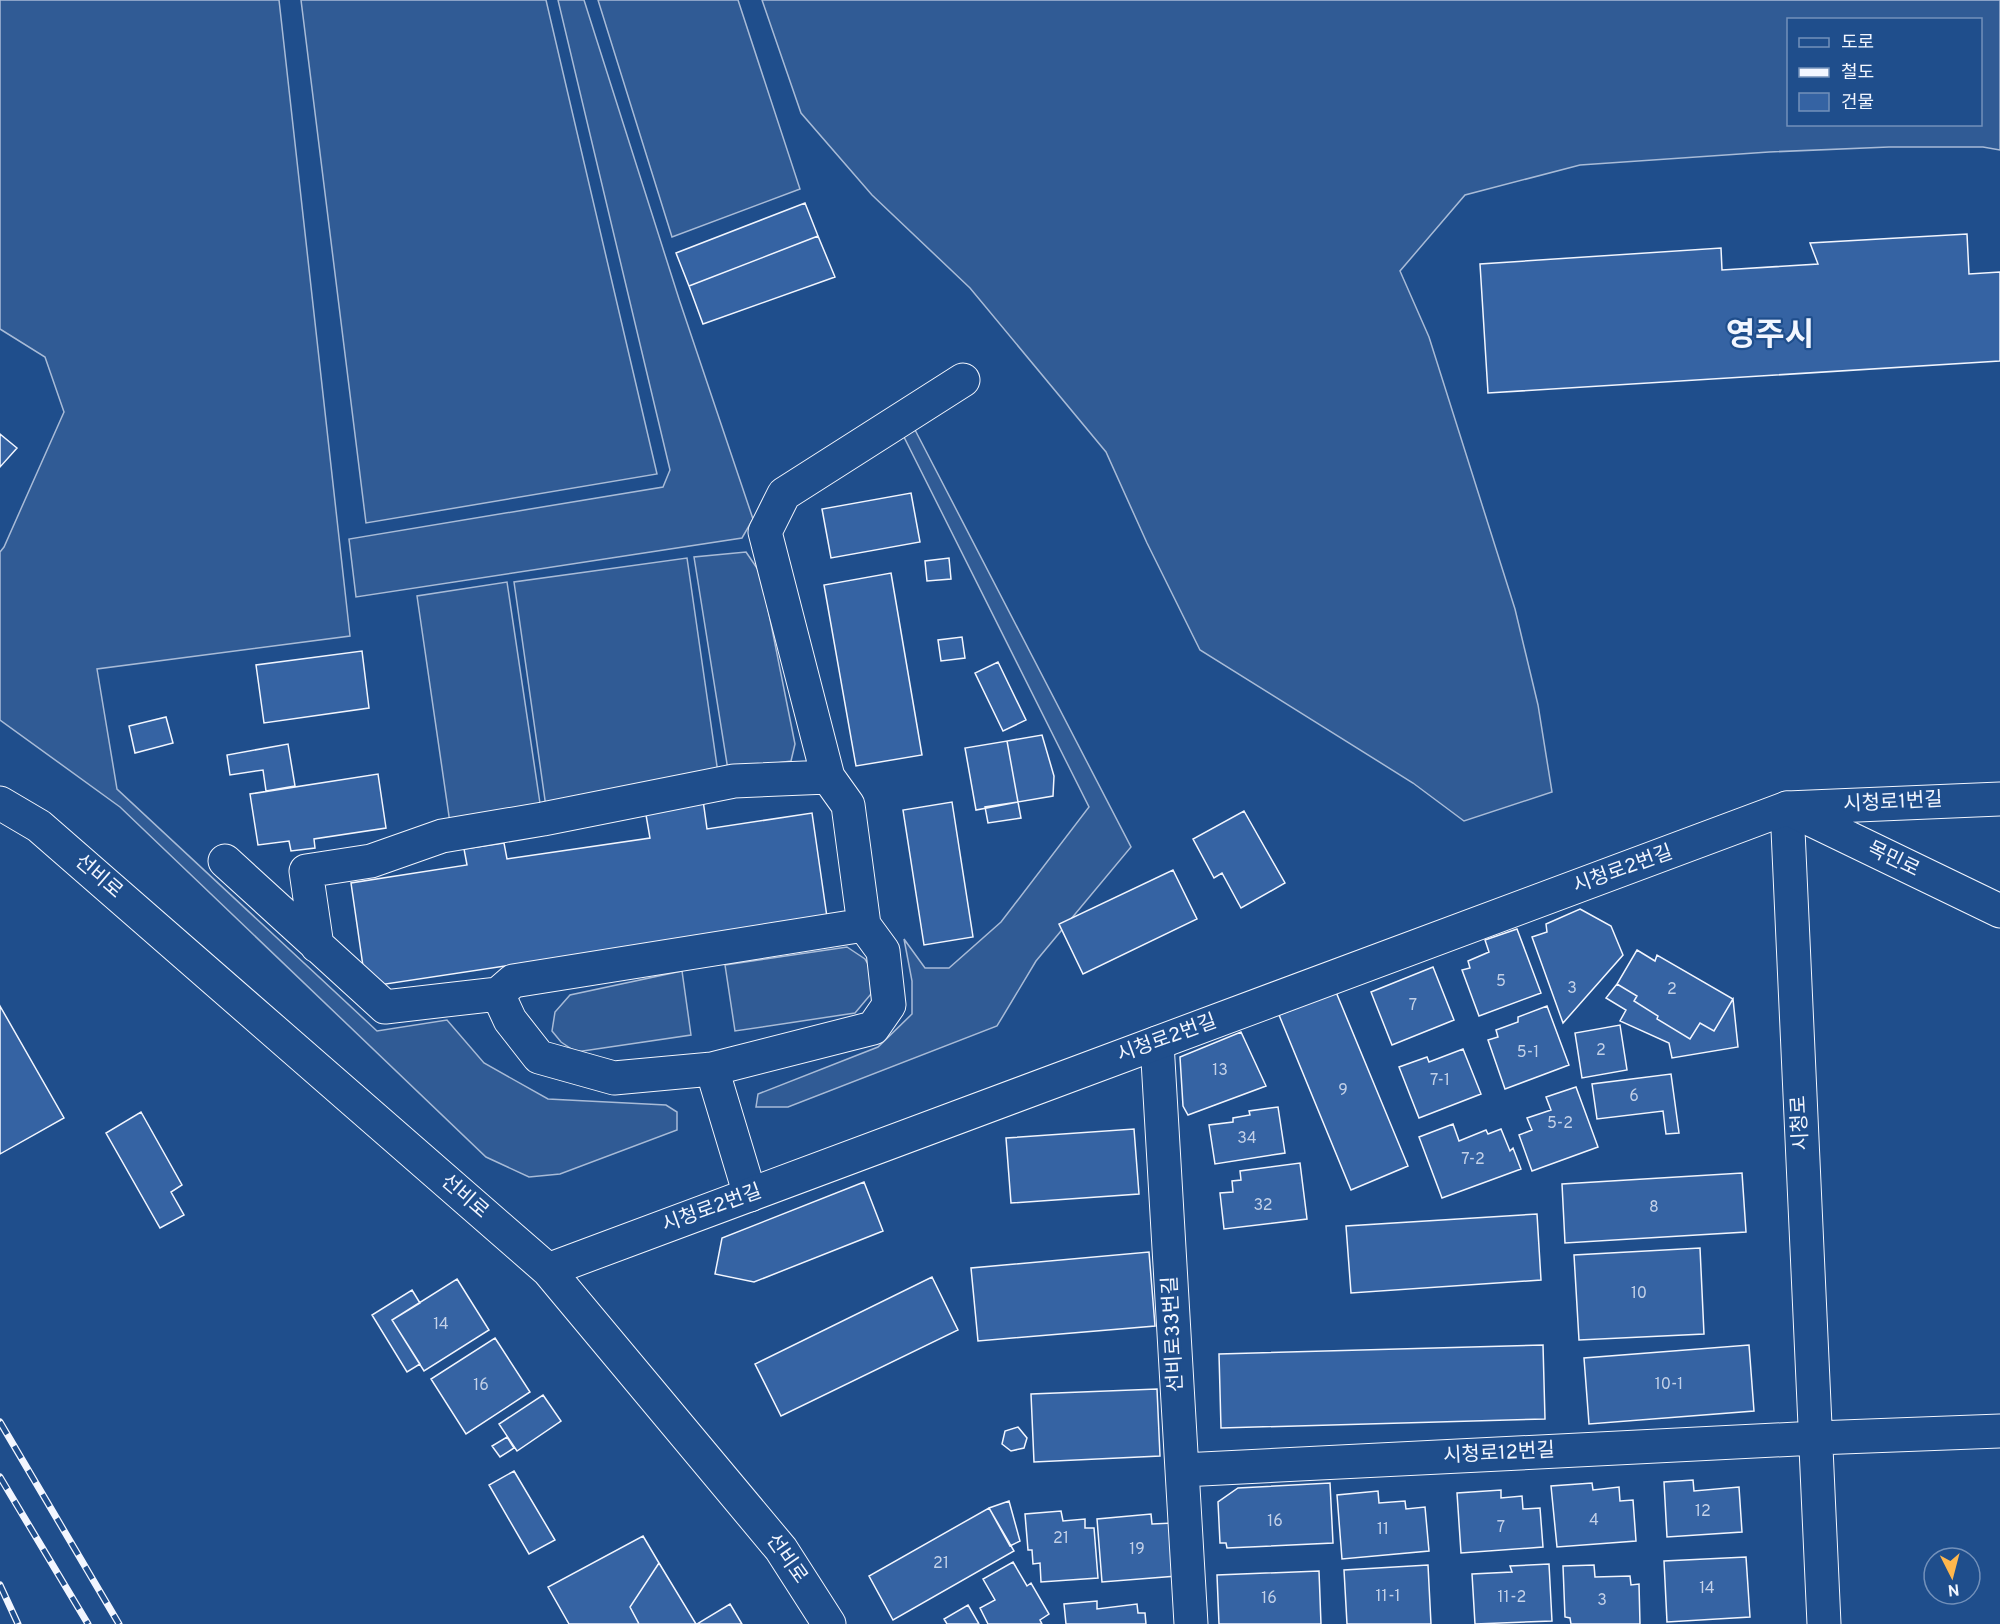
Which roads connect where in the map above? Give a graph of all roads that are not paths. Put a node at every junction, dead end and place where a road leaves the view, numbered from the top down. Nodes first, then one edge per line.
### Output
1 (963, 380) dead end
2 (828, 777) junction
3 (2000, 799) edge
4 (0, 803) edge
5 (1787, 808) junction
6 (225, 861) dead end
7 (2000, 911) edge
8 (864, 925) junction
9 (317, 946) junction
10 (498, 994) junction
11 (1157, 1043) junction
12 (712, 1069) junction
13 (750, 1195) junction
14 (548, 1270) junction
15 (2000, 1431) edge
16 (1816, 1438) junction
17 (1182, 1470) junction
18 (829, 1624) edge
19 (1191, 1624) edge
20 (1824, 1624) edge

1 - 2 main road
2 - 8 main road
2 - 9 main road
3 - 5 main road, 시청로1번길
4 - 14 main road, 선비로
5 - 7 main road, 목민로
5 - 11 main road, 시청로2번길
5 - 16 main road, 시청로
6 - 9 main road
8 - 10 main road
8 - 12 main road
9 - 10 main road
10 - 12 main road
11 - 13 main road, 시청로2번길
11 - 17 main road, 선비로33번길
12 - 13 main road
13 - 14 main road, 시청로2번길
14 - 18 main road, 선비로
15 - 16 main road
16 - 17 main road, 시청로12번길
16 - 20 main road, 시청로
17 - 19 main road, 선비로33번길

